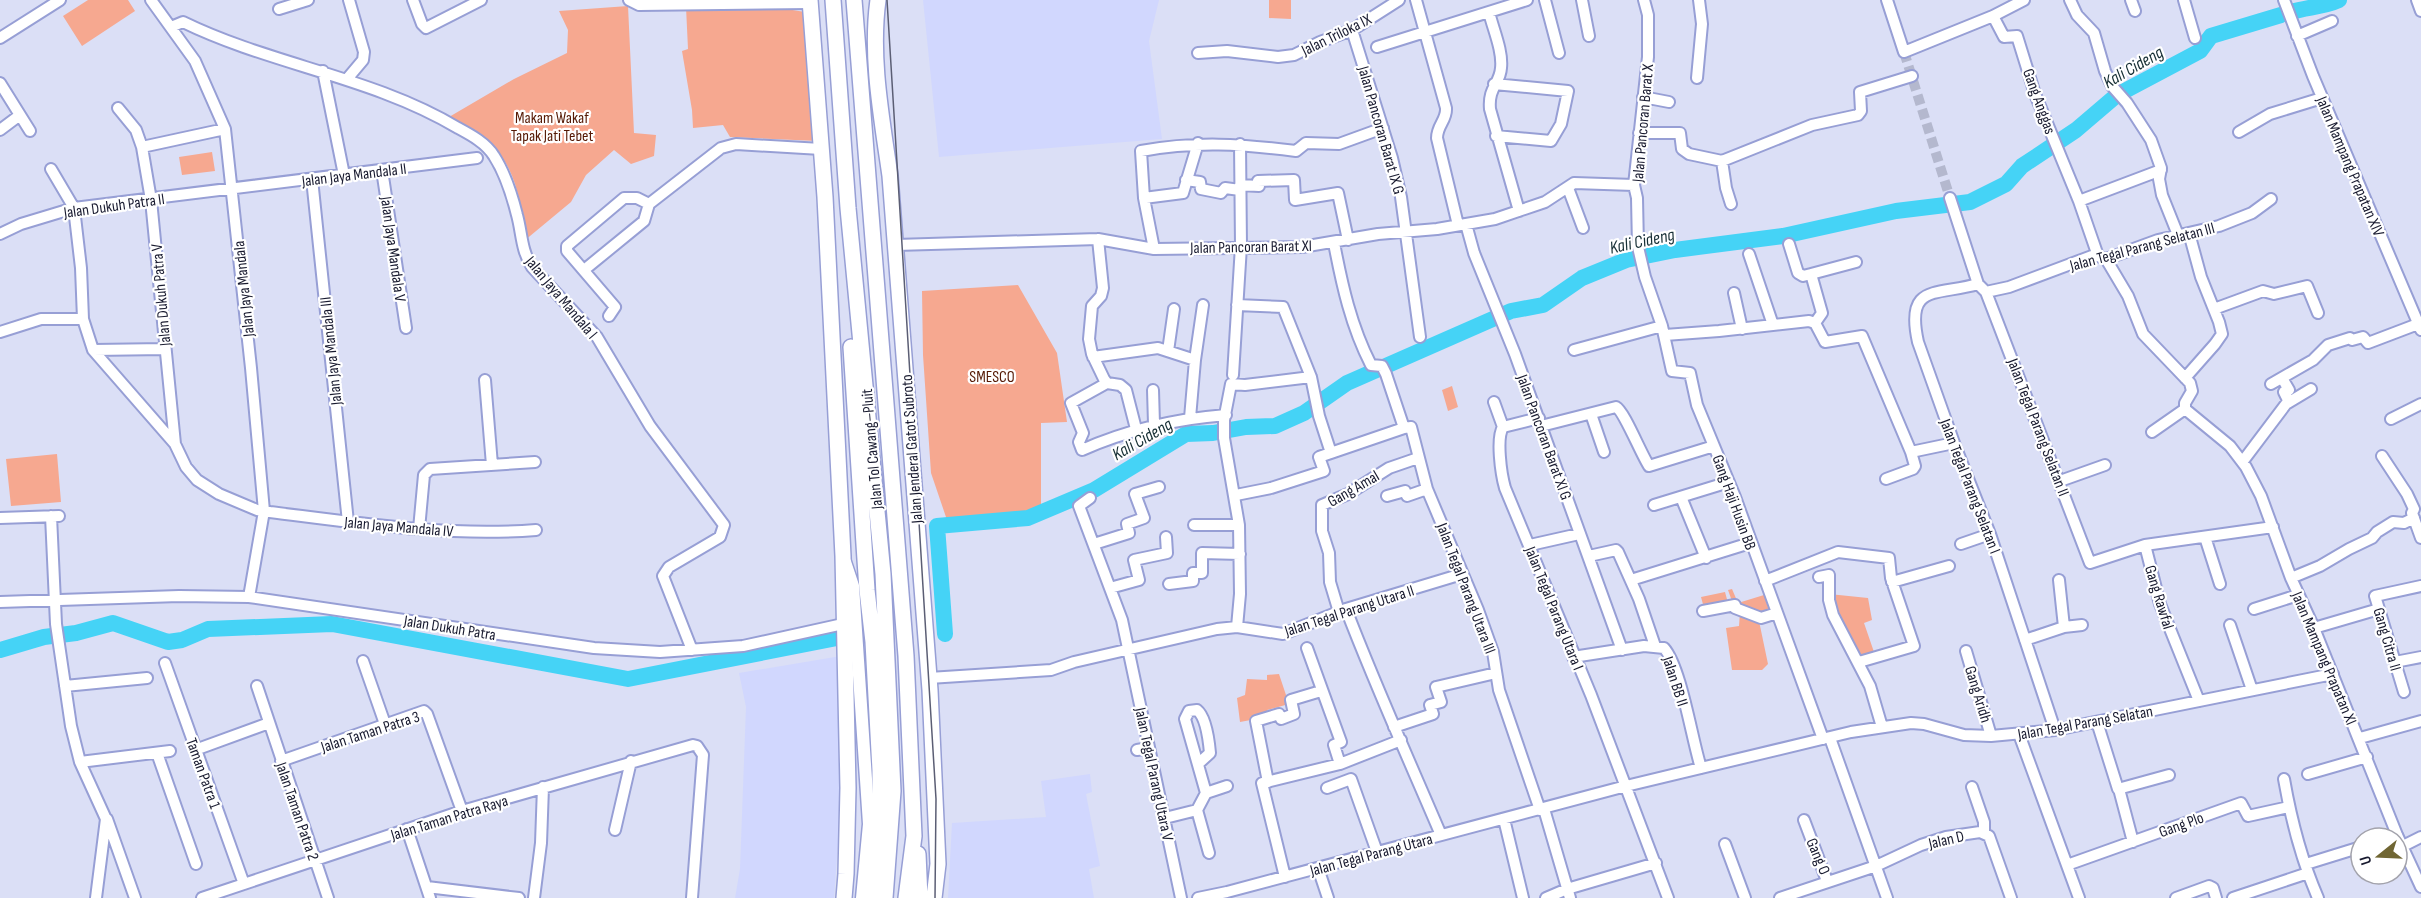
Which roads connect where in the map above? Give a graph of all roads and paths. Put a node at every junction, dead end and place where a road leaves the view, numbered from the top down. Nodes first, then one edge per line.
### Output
1 (60, 0) edge
2 (151, 0) edge
3 (308, 0) edge
4 (349, 0) edge
5 (413, 0) edge
6 (481, 0) edge
7 (629, 0) edge
8 (832, 0) edge
9 (854, 0) edge
10 (872, 0) edge
11 (878, 0) edge
12 (1399, 0) edge
13 (1416, 0) edge
14 (1527, 0) edge
15 (1545, 0) edge
16 (1582, 0) edge
17 (1644, 0) edge
18 (1699, 0) edge
19 (1900, 0) edge
20 (2024, 0) edge
21 (2070, 0) edge
22 (2131, 0) edge
23 (2184, 0) edge
24 (2284, 0) edge
25 (2417, 0) edge
26 (810, 2) edge
27 (1888, 2) edge
28 (279, 9) dead end
29 (2421, 11) edge
30 (1490, 12) junction
31 (2135, 12) dead end
32 (1993, 16) junction
33 (875, 18) junction
34 (2332, 21) dead end
35 (171, 27) junction
36 (1352, 30) junction
37 (1426, 31) junction
38 (1588, 36) dead end
39 (2297, 36) junction
40 (0, 38) edge
41 (2196, 38) dead end
42 (1377, 47) dead end
43 (1198, 53) dead end
44 (1559, 53) dead end
45 (323, 71) junction
46 (1912, 76) dead end
47 (1697, 78) dead end
48 (347, 79) junction
49 (0, 83) edge
50 (1494, 84) junction
51 (1642, 97) junction
52 (2322, 98) junction
53 (1669, 102) dead end
54 (118, 108) dead end
55 (20, 115) junction
56 (1383, 128) junction
57 (225, 129) junction
58 (0, 130) edge
59 (30, 131) dead end
60 (2239, 132) dead end
61 (1639, 133) junction
62 (1496, 136) junction
63 (1198, 143) junction
64 (1240, 144) junction
65 (142, 147) junction
66 (821, 149) junction
67 (477, 158) dead end
68 (1722, 161) junction
69 (51, 170) dead end
70 (382, 170) junction
71 (2161, 170) junction
72 (344, 175) junction
73 (312, 179) junction
74 (1186, 180) junction
75 (1634, 186) junction
76 (1240, 188) junction
77 (1568, 188) junction
78 (231, 190) junction
79 (1144, 198) junction
80 (1950, 198) tunnel mouth
81 (2271, 198) dead end
82 (151, 200) junction
83 (2079, 201) junction
84 (649, 204) junction
85 (1731, 204) dead end
86 (74, 208) junction
87 (848, 208) junction
88 (1519, 211) junction
89 (1462, 225) junction
90 (1583, 228) dead end
91 (1407, 232) junction
92 (2189, 233) junction
93 (0, 234) edge
94 (2178, 236) junction
95 (1098, 239) junction
96 (1348, 240) junction
97 (1334, 243) junction
98 (1789, 244) dead end
99 (896, 246) junction
100 (1241, 246) junction
101 (1154, 249) junction
102 (1749, 254) dead end
103 (2102, 257) junction
104 (1856, 262) dead end
105 (584, 270) junction
106 (1811, 274) junction
107 (1645, 277) joint
108 (1982, 288) junction
109 (1734, 293) dead end
110 (1203, 305) dead end
111 (1237, 305) junction
112 (1174, 309) dead end
113 (2214, 309) junction
114 (2318, 313) dead end
115 (609, 316) dead end
116 (83, 319) junction
117 (1815, 322) junction
118 (1773, 325) junction
119 (2419, 327) edge
120 (405, 328) dead end
121 (1742, 329) junction
122 (1663, 330) junction
123 (0, 332) edge
124 (1420, 337) dead end
125 (165, 349) junction
126 (1574, 350) dead end
127 (93, 351) junction
128 (1168, 351) junction
129 (1094, 357) junction
130 (1195, 360) junction
131 (1311, 377) junction
132 (2185, 378) junction
133 (2282, 378) junction
134 (485, 380) dead end
135 (1232, 380) junction
136 (1107, 383) junction
137 (2271, 384) dead end
138 (2311, 389) dead end
139 (1153, 390) dead end
140 (1494, 402) dead end
141 (2289, 402) junction
142 (2421, 404) edge
143 (2185, 408) junction
144 (1591, 414) junction
145 (1190, 418) junction
146 (1225, 418) junction
147 (2391, 419) dead end
148 (1540, 422) junction
149 (1154, 424) junction
150 (1503, 427) junction
151 (1404, 428) junction
152 (1136, 429) junction
153 (2151, 432) dead end
154 (1954, 442) junction
155 (175, 444) junction
156 (1714, 446) junction
157 (1604, 452) dead end
158 (1911, 452) junction
159 (1331, 453) junction
160 (2382, 456) dead end
161 (1418, 458) junction
162 (2243, 461) junction
163 (535, 462) dead end
164 (492, 465) junction
165 (2105, 465) dead end
166 (1886, 479) dead end
167 (2060, 481) junction
168 (1729, 482) junction
169 (1159, 487) dead end
170 (1427, 489) junction
171 (1236, 495) junction
172 (1387, 496) dead end
173 (1681, 497) junction
174 (1090, 498) dead end
175 (1654, 505) dead end
176 (264, 511) junction
177 (0, 518) edge
178 (2414, 518) junction
179 (348, 522) junction
180 (1194, 525) dead end
181 (1239, 525) junction
182 (2273, 527) junction
183 (419, 529) junction
184 (536, 530) dead end
185 (1579, 534) junction
186 (1990, 534) junction
187 (1166, 537) dead end
188 (2205, 537) junction
189 (2421, 538) edge
190 (1750, 543) junction
191 (1094, 544) junction
192 (1961, 544) dead end
193 (1530, 545) junction
194 (2145, 545) junction
195 (1240, 554) junction
196 (843, 556) junction
197 (1589, 556) junction
198 (1706, 558) junction
199 (2090, 563) joint
200 (1949, 566) dead end
201 (1462, 574) junction
202 (1819, 577) dead end
203 (2291, 578) junction
204 (1631, 580) junction
205 (2059, 580) dead end
206 (1765, 581) junction
207 (1892, 582) junction
208 (1170, 584) dead end
209 (2220, 584) dead end
210 (2421, 586) edge
211 (1110, 588) junction
212 (867, 590) junction
213 (2298, 595) junction
214 (249, 597) junction
215 (54, 600) junction
216 (0, 602) edge
217 (2254, 609) dead end
218 (2379, 609) junction
219 (1342, 610) junction
220 (1703, 611) dead end
221 (1777, 613) junction
222 (843, 624) junction
223 (2082, 625) dead end
224 (2230, 625) dead end
225 (1237, 627) junction
226 (2064, 627) junction
227 (2314, 628) junction
228 (2025, 640) junction
229 (1655, 646) junction
230 (1307, 648) dead end
231 (692, 650) junction
232 (1622, 650) junction
233 (1129, 651) junction
234 (1966, 651) dead end
235 (1574, 657) junction
236 (2421, 657) edge
237 (363, 661) dead end
238 (1859, 662) junction
239 (2395, 662) junction
240 (165, 663) dead end
241 (1496, 674) junction
242 (2333, 674) junction
243 (147, 678) dead end
244 (929, 678) junction
245 (65, 686) junction
246 (257, 686) dead end
247 (2252, 690) junction
248 (1321, 691) junction
249 (2404, 692) dead end
250 (2199, 701) junction
251 (2421, 721) edge
252 (2097, 722) junction
253 (269, 723) junction
254 (385, 724) junction
255 (1394, 727) junction
256 (1882, 727) junction
257 (2055, 730) junction
258 (2019, 734) junction
259 (1991, 736) junction
260 (2360, 738) junction
261 (1827, 739) junction
262 (1401, 740) junction
263 (1149, 748) junction
264 (195, 750) junction
265 (1137, 750) dead end
266 (170, 751) dead end
267 (157, 753) junction
268 (2367, 757) junction
269 (281, 760) junction
270 (631, 761) junction
271 (80, 762) junction
272 (1199, 763) dead end
273 (1340, 764) junction
274 (1701, 768) junction
275 (2169, 774) dead end
276 (2307, 774) dead end
277 (2284, 779) dead end
278 (1268, 782) junction
279 (1227, 786) dead end
280 (1626, 786) junction
281 (543, 787) junction
282 (1972, 787) dead end
283 (1327, 788) dead end
284 (2119, 789) junction
285 (1206, 793) junction
286 (2289, 807) junction
287 (1542, 809) junction
288 (1197, 810) junction
289 (462, 812) junction
290 (1166, 818) junction
291 (106, 819) junction
292 (1504, 819) junction
293 (1804, 820) dead end
294 (2389, 826) edge
295 (869, 827) junction
296 (407, 829) junction
297 (615, 830) dead end
298 (1984, 832) junction
299 (1441, 835) junction
300 (914, 836) junction
301 (2133, 842) junction
302 (1725, 844) dead end
303 (1377, 852) junction
304 (2349, 852) edge
305 (1209, 853) dead end
306 (315, 860) junction
307 (2409, 860) edge
308 (1656, 863) junction
309 (196, 864) dead end
310 (2067, 865) junction
311 (1876, 866) junction
312 (1318, 868) junction
313 (2307, 869) junction
314 (1285, 877) junction
315 (1827, 881) junction
316 (2421, 887) edge
317 (236, 890) edge
318 (428, 893) edge
319 (1568, 894) edge
320 (1228, 895) edge
321 (208, 897) edge
322 (96, 898) edge
323 (135, 898) edge
324 (328, 898) edge
325 (519, 898) edge
326 (534, 898) edge
327 (692, 898) edge
328 (844, 898) edge
329 (862, 898) edge
330 (874, 898) edge
331 (885, 898) edge
332 (906, 898) edge
333 (920, 898) edge
334 (934, 898) edge
335 (1181, 898) edge
336 (1198, 898) edge
337 (1328, 898) edge
338 (1523, 898) edge
339 (1546, 898) edge
340 (1668, 898) edge
341 (1745, 898) edge
342 (1780, 898) edge
343 (1887, 898) edge
344 (2010, 898) edge
345 (2079, 898) edge
346 (2176, 898) edge
347 (2216, 898) edge
348 (2233, 898) edge
349 (2318, 898) edge

1 - 40 street
2 - 35 street, Jalan Jaya Mandala
3 - 28 street
4 - 48 street
5 - 6 street
7 - 26 street
8 - 87 highway, Jalan Tol Cawang–Pluit
9 - 300 highway, Jalan Tol Cawang–Pluit
10 - 33 highway
11 - 33 highway, Jalan Jenderal Gatot Subroto
12 - 36 street, Jalan Triloka IX
13 - 37 street, Jalan Pancoran Barat XI G
14 - 30 street
15 - 44 street
16 - 38 street
17 - 51 street, Jalan Pancoran Barat X
18 - 47 street
19 - 27 street
20 - 32 street
21 - 71 street
22 - 31 street
23 - 41 street
24 - 39 street, Jalan Mampang Prapatan XIV
25 - 29 street
26 - 66 highway
27 - 32 street
30 - 37 street
30 - 50 street
32 - 83 street, Gang Anggas
33 - 99 highway, Jalan Jenderal Gatot Subroto
34 - 39 street
35 - 45 street, Jalan Jaya Mandala I
35 - 57 street, Jalan Jaya Mandala
36 - 43 street, Jalan Triloka IX
36 - 56 street, Jalan Pancoran Barat IX G
37 - 42 street
37 - 89 street, Jalan Pancoran Barat XI G
39 - 52 street, Jalan Mampang Prapatan XIV
45 - 48 street, Jalan Jaya Mandala I
45 - 72 street
46 - 68 street
48 - 231 street, Jalan Jaya Mandala I
49 - 55 street
50 - 62 street
50 - 62 street
51 - 53 street
51 - 61 street, Jalan Pancoran Barat X
52 - 60 street
52 - 119 street, Jalan Mampang Prapatan XIV
54 - 65 street, Jalan Dukuh Patra V
55 - 58 street
55 - 59 street
56 - 64 street
56 - 91 street, Jalan Pancoran Barat IX G
57 - 65 street
57 - 78 street, Jalan Jaya Mandala
61 - 68 street
61 - 75 street, Jalan Pancoran Barat X
62 - 88 street
63 - 64 street
63 - 74 street
63 - 79 street
64 - 76 street
65 - 82 street, Jalan Dukuh Patra V
66 - 84 street
66 - 196 highway
67 - 70 street, Jalan Jaya Mandala II
68 - 85 street
69 - 86 street
70 - 72 street, Jalan Jaya Mandala II
70 - 120 street, Jalan Jaya Mandala V
71 - 83 street
71 - 94 street
72 - 73 street, Jalan Jaya Mandala II
73 - 78 street, Jalan Jaya Mandala II
73 - 179 street, Jalan Jaya Mandala III
74 - 76 street
74 - 79 street
75 - 77 street, Jalan Pancoran Barat XI
75 - 107 street, Jalan Pancoran Barat X
76 - 96 street
76 - 100 street
77 - 88 street, Jalan Pancoran Barat XI
77 - 90 street
78 - 82 street, Jalan Dukuh Patra II
78 - 176 street, Jalan Jaya Mandala
79 - 101 street
80 - 108 street, Jalan Tegal Parang Selatan II
81 - 92 street, Jalan Tegal Parang Selatan III
82 - 86 street, Jalan Dukuh Patra II
82 - 125 street, Jalan Dukuh Patra V
83 - 103 street, Gang Anggas
84 - 105 street
84 - 105 street
86 - 93 street, Jalan Dukuh Patra II
86 - 116 street
87 - 212 highway
87 - 331 highway, Jalan Tol Cawang–Pluit
88 - 89 street, Jalan Pancoran Barat XI
89 - 91 street, Jalan Pancoran Barat XI
89 - 148 street, Jalan Pancoran Barat XI G
91 - 96 street, Jalan Pancoran Barat XI
91 - 124 street, Jalan Pancoran Barat IX G
92 - 94 street, Jalan Tegal Parang Selatan III
92 - 113 street
94 - 103 street, Jalan Tegal Parang Selatan III
95 - 99 street, Jalan Pancoran Barat XI
95 - 101 street, Jalan Pancoran Barat XI
95 - 129 street
96 - 97 street, Jalan Pancoran Barat XI
97 - 100 street, Jalan Pancoran Barat XI
97 - 151 street, Jalan Tegal Parang Utara III
98 - 106 street
99 - 244 highway, Jalan Jenderal Gatot Subroto
100 - 101 street, Jalan Pancoran Barat XI
100 - 111 street
102 - 118 street
103 - 108 street, Jalan Tegal Parang Selatan III
103 - 132 street, Gang Anggas
104 - 106 street
105 - 115 street
106 - 117 street
107 - 122 street, Gang Haji Husin BB
108 - 154 street, Jalan Tegal Parang Selatan I
108 - 167 street, Jalan Tegal Parang Selatan II
109 - 121 street
110 - 130 street
111 - 131 street
111 - 135 street
112 - 128 street
113 - 114 street
113 - 132 street
116 - 123 street
116 - 127 street
117 - 118 street
117 - 158 street
118 - 121 street
119 - 133 street
121 - 122 street
122 - 126 street
122 - 156 street, Gang Haji Husin BB
125 - 127 street
125 - 155 street, Jalan Dukuh Patra V
127 - 155 street
128 - 129 street
128 - 130 street
129 - 136 street
130 - 145 street
131 - 135 street
131 - 159 street
132 - 143 street
133 - 137 street
133 - 141 street
134 - 164 street
135 - 146 street
136 - 152 street
136 - 152 street
138 - 141 street
139 - 149 street
140 - 150 street
141 - 162 street
142 - 147 street
143 - 153 street
143 - 162 street, Jalan Mampang Prapatan XI
144 - 148 street
144 - 156 street
144 - 157 street
145 - 146 street
145 - 149 street
146 - 171 street
148 - 150 street
148 - 185 street, Jalan Pancoran Barat XI G
149 - 152 street
150 - 193 street, Jalan Tegal Parang Utara I
151 - 159 street
151 - 161 street, Jalan Tegal Parang Utara III
154 - 158 street
154 - 186 street, Jalan Tegal Parang Selatan I
155 - 176 street, Jalan Jaya Mandala IV
156 - 168 street, Gang Haji Husin BB
158 - 166 street
159 - 171 street
160 - 178 street
161 - 170 street, Jalan Tegal Parang Utara III
161 - 219 street, Gang Amal
162 - 182 street, Jalan Mampang Prapatan XI
163 - 164 street
164 - 183 street
165 - 167 street
167 - 199 street, Jalan Tegal Parang Selatan II
168 - 173 street
168 - 190 street, Gang Haji Husin BB
169 - 191 street
170 - 172 street
170 - 201 street, Jalan Tegal Parang Utara III
171 - 181 street
173 - 175 street
173 - 198 street
174 - 191 street, Jalan Tegal Parang Utara V
176 - 179 street, Jalan Jaya Mandala IV
176 - 214 street, Jalan Jaya Mandala
177 - 215 street
178 - 189 street
178 - 203 street
179 - 183 street, Jalan Jaya Mandala IV
180 - 181 street
181 - 195 street
182 - 188 street
182 - 203 street, Jalan Mampang Prapatan XI
183 - 184 street, Jalan Jaya Mandala IV
185 - 193 street
185 - 197 street, Jalan Pancoran Barat XI G
186 - 192 street
186 - 228 street, Jalan Tegal Parang Selatan I
187 - 211 street
188 - 194 street
188 - 209 street
190 - 198 street
190 - 206 street, Gang Haji Husin BB
191 - 211 street, Jalan Tegal Parang Utara V
193 - 235 street, Jalan Tegal Parang Utara I
194 - 199 street, Gang Rawfal
194 - 250 street, Gang Rawfal
195 - 208 street
195 - 225 street
196 - 222 highway
196 - 295 main road
197 - 204 street
197 - 232 street, Jalan Pancoran Barat XI G
198 - 204 street
200 - 207 street
201 - 219 street, Jalan Tegal Parang Utara II
201 - 241 street, Jalan Tegal Parang Utara III
202 - 238 street
203 - 213 street, Jalan Mampang Prapatan XI
204 - 229 street
205 - 226 street
206 - 207 street
206 - 221 street, Gang Haji Husin BB
207 - 238 street
210 - 218 street, Gang Citra II
211 - 233 street, Jalan Tegal Parang Utara V
212 - 295 highway
212 - 330 highway
213 - 217 street
213 - 227 street, Jalan Mampang Prapatan XI
214 - 215 street, Jalan Dukuh Patra
214 - 231 street, Jalan Dukuh Patra
215 - 216 street, Jalan Dukuh Patra
215 - 245 street
218 - 227 street
218 - 239 street, Gang Citra II
219 - 225 street, Jalan Tegal Parang Utara II
219 - 255 street
220 - 221 street
221 - 261 street, Gang Haji Husin BB
222 - 231 street, Jalan Dukuh Patra
222 - 328 highway
223 - 226 street
224 - 247 street
225 - 233 street, Jalan Tegal Parang Utara II
226 - 228 street
227 - 242 street, Jalan Mampang Prapatan XI
228 - 257 street, Jalan Tegal Parang Selatan I
229 - 232 street, Jalan BB II
229 - 274 street, Jalan BB II
230 - 248 street
232 - 235 street, Jalan BB II
233 - 244 street, Jalan Tegal Parang Utara II
233 - 263 street, Jalan Tegal Parang Utara V
234 - 259 street, Gang Aridh
235 - 280 street, Jalan Tegal Parang Utara I
236 - 239 street
237 - 254 street
238 - 256 street
239 - 249 street, Gang Citra II
240 - 264 street, Taman Patra 1
241 - 255 street
241 - 287 street, Jalan Tegal Parang Utara III
242 - 247 street, Jalan Tegal Parang Selatan
242 - 260 street, Jalan Mampang Prapatan XI
243 - 245 street
244 - 334 highway, Jalan Jenderal Gatot Subroto
245 - 271 street
246 - 253 street, Jalan Taman Patra 2
247 - 250 street, Jalan Tegal Parang Selatan
248 - 273 street
248 - 278 street
250 - 252 street, Jalan Tegal Parang Selatan
251 - 260 street, Jalan Mampang Prapatan XI
252 - 257 street, Jalan Tegal Parang Selatan
252 - 284 street
253 - 264 street
253 - 269 street, Jalan Taman Patra 2
254 - 269 street, Jalan Taman Patra 3
254 - 289 street, Jalan Taman Patra 3
255 - 262 street
256 - 259 street, Jalan Tegal Parang Selatan
256 - 261 street, Jalan Tegal Parang Selatan
257 - 258 street, Jalan Tegal Parang Selatan
258 - 259 street, Jalan Tegal Parang Selatan
258 - 310 street
260 - 268 street, Jalan Mampang Prapatan XI
261 - 274 street, Jalan Tegal Parang Selatan
261 - 311 street, Gang Haji Husin BB
262 - 273 street
262 - 299 street
263 - 265 street
263 - 290 street, Jalan Tegal Parang Utara V
264 - 317 street, Taman Patra 1
266 - 267 street
267 - 271 street
267 - 309 street
268 - 276 street
268 - 294 street, Jalan Mampang Prapatan XI
269 - 306 street, Jalan Taman Patra 2
270 - 281 street, Jalan Taman Patra Raya
270 - 297 street
270 - 327 street, Jalan Taman Patra Raya
271 - 291 street
272 - 285 street
273 - 278 street
274 - 280 street, Jalan Tegal Parang Selatan
275 - 284 street
277 - 286 street
278 - 314 street
279 - 285 street
280 - 287 street, Jalan Tegal Parang Utara
280 - 308 street, Jalan Tegal Parang Utara I
281 - 289 street, Jalan Taman Patra Raya
281 - 326 street
282 - 298 street
283 - 303 street
284 - 301 street
285 - 288 street
286 - 301 street, Gang Plo
286 - 313 street
287 - 292 street, Jalan Tegal Parang Utara
287 - 319 street
288 - 290 street
288 - 305 street
289 - 296 street, Jalan Taman Patra Raya
290 - 335 street, Jalan Tegal Parang Utara V
291 - 322 street
291 - 323 street
292 - 299 street, Jalan Tegal Parang Utara
292 - 338 street
293 - 315 street, Gang O
295 - 329 main road
296 - 306 street, Jalan Taman Patra Raya
296 - 318 street
298 - 311 street, Jalan D
298 - 344 street, Jalan D
299 - 303 street, Jalan Tegal Parang Utara
300 - 332 highway, Jalan Tol Cawang–Pluit
300 - 333 highway
301 - 310 street, Gang Plo
302 - 341 street
303 - 312 street, Jalan Tegal Parang Utara
304 - 313 street
306 - 317 street, Jalan Taman Patra Raya
306 - 324 street, Jalan Taman Patra 2
307 - 316 street, Jalan Mampang Prapatan XI
308 - 319 street
308 - 340 street, Jalan Tegal Parang Utara I
310 - 345 street
311 - 315 street, Gang O
311 - 343 street, Gang Haji Husin BB
312 - 314 street, Jalan Tegal Parang Utara
312 - 337 street
313 - 348 street
313 - 349 street
314 - 320 street, Jalan Tegal Parang Utara
315 - 342 street
317 - 321 street, Jalan Taman Patra Raya
318 - 325 street
319 - 339 street
320 - 336 street, Jalan Tegal Parang Utara
346 - 347 street

